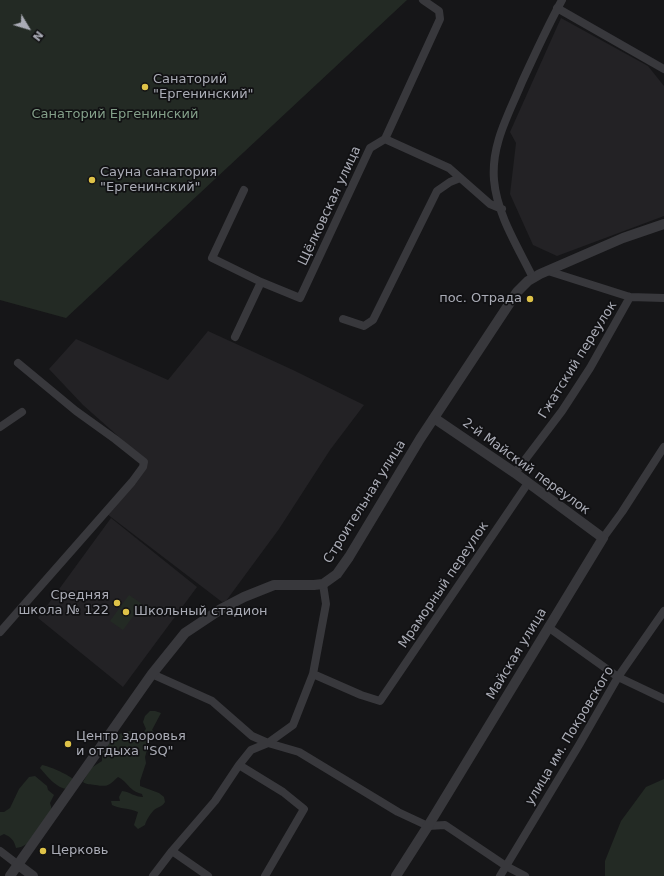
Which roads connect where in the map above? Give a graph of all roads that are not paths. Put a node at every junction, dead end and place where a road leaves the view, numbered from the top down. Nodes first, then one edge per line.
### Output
1 (423, 0) edge
2 (562, 0) edge
3 (557, 8) junction
4 (664, 69) edge
5 (385, 139) junction
6 (460, 178) junction
7 (244, 190) dead end
8 (502, 209) junction
9 (664, 224) edge
10 (548, 271) junction
11 (533, 278) junction
12 (261, 282) junction
13 (630, 297) junction
14 (664, 298) edge
15 (343, 319) dead end
16 (235, 337) dead end
17 (18, 363) dead end
18 (22, 412) dead end
19 (434, 418) junction
20 (0, 426) edge
21 (664, 447) edge
22 (515, 473) junction
23 (528, 483) junction
24 (602, 538) junction
25 (323, 584) junction
26 (663, 617) edge
27 (548, 627) junction
28 (0, 632) edge
29 (152, 674) junction
30 (313, 674) junction
31 (618, 677) junction
32 (664, 699) edge
33 (268, 743) junction
34 (239, 765) junction
35 (428, 826) junction
36 (0, 851) edge
37 (172, 851) junction
38 (17, 864) junction
39 (508, 866) junction
40 (10, 876) edge
41 (33, 876) edge
42 (153, 876) edge
43 (208, 876) edge
44 (265, 876) edge
45 (396, 876) edge
46 (500, 876) edge
47 (525, 876) edge

1 - 5 street
2 - 3 street
3 - 4 street
3 - 8 street
5 - 6 street
5 - 12 street, Щёлковская улица
6 - 8 street
6 - 15 street
7 - 12 street
8 - 11 street
9 - 10 street, Строительная улица
10 - 11 street, Строительная улица
10 - 13 street
11 - 19 street, Строительная улица
12 - 16 street
13 - 14 street
13 - 22 street, Гжатский переулок
17 - 28 street
18 - 20 street
19 - 22 street, 2-й Майский переулок
19 - 25 street, Строительная улица
21 - 24 street, Майская улица
22 - 23 street, 2-й Майский переулок
23 - 24 street, 2-й Майский переулок
23 - 30 street, Мраморный переулок
24 - 27 street, Майская улица
25 - 29 street
25 - 30 street
26 - 31 street, улица им. Покровского
27 - 31 street
27 - 35 street, Майская улица
29 - 33 street
29 - 38 street
30 - 33 street
31 - 32 street
31 - 39 street, улица им. Покровского
33 - 34 street
33 - 35 street
34 - 37 street
34 - 44 street
35 - 39 street
35 - 45 street, Майская улица
36 - 38 street
37 - 42 street
37 - 43 street
38 - 40 street
38 - 41 street
39 - 46 street, улица им. Покровского
39 - 47 street

